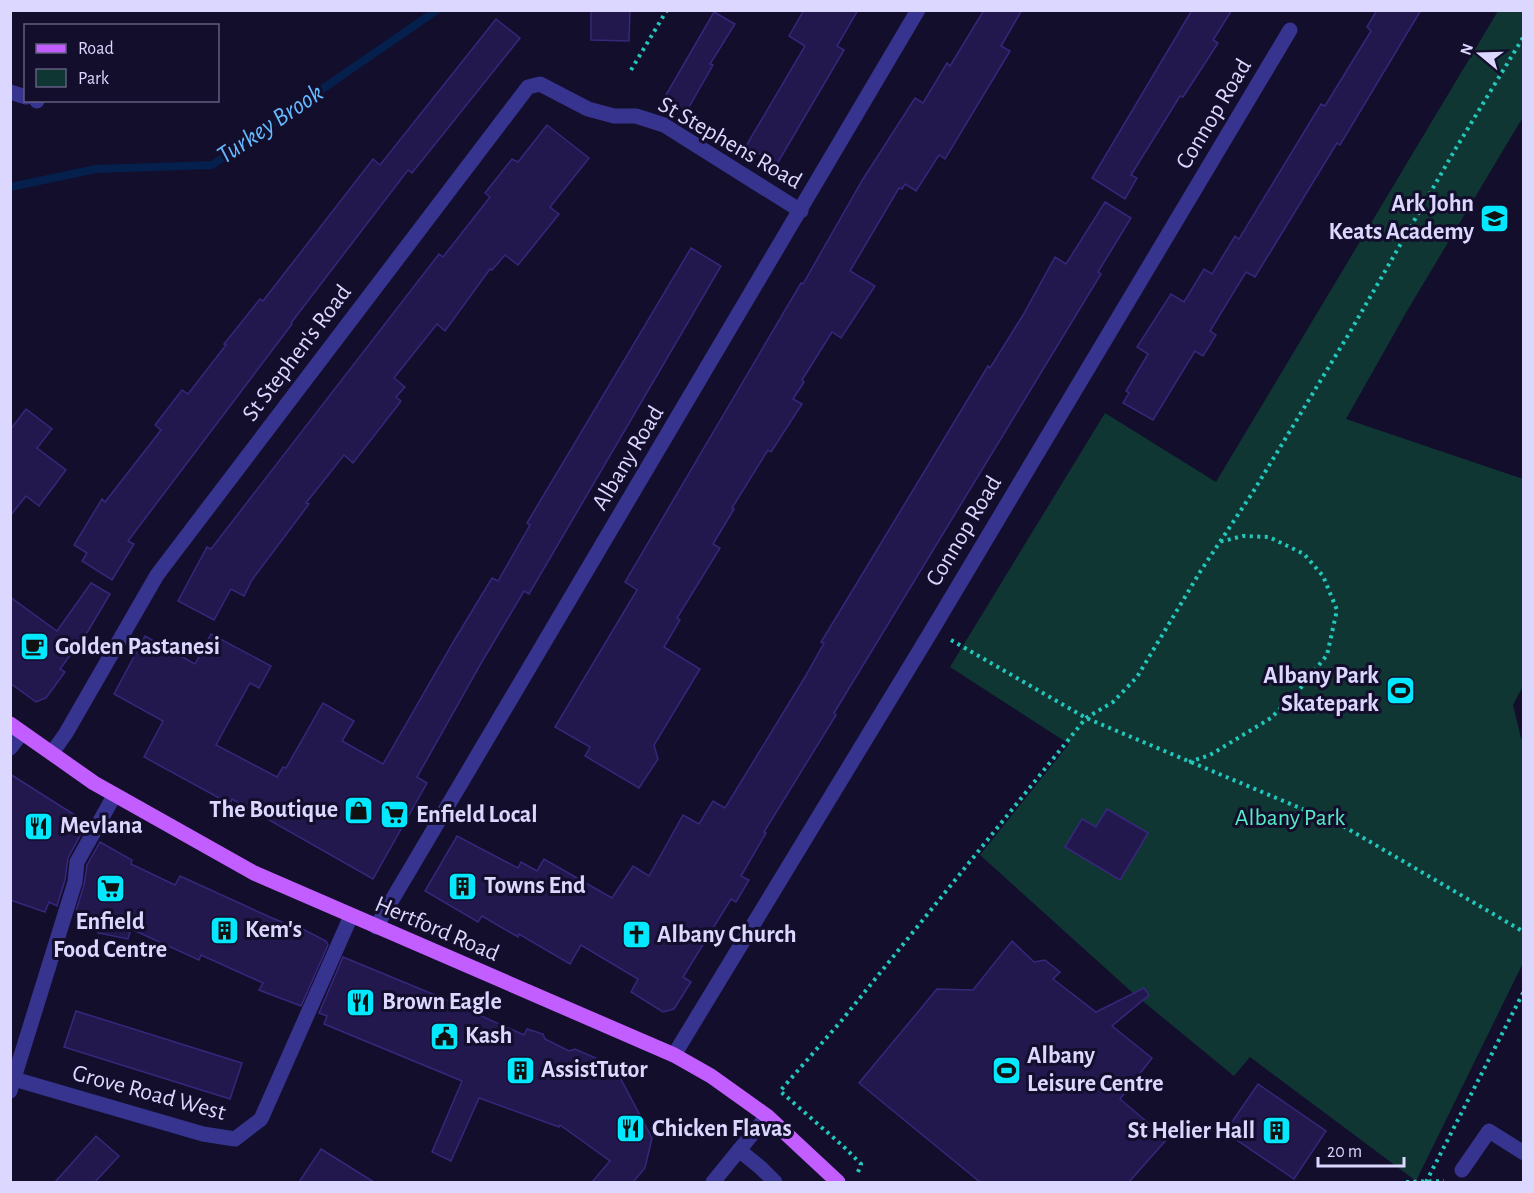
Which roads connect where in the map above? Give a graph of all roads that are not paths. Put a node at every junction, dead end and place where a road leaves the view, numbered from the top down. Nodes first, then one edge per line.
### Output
1 (918, 10) edge
2 (1290, 30) dead end
3 (636, 116) joint
4 (801, 211) junction
5 (16, 728) edge
6 (10, 748) edge
7 (52, 753) junction
8 (114, 796) junction
9 (351, 916) junction
10 (376, 927) junction
11 (674, 1054) junction
12 (12, 1085) edge
13 (767, 1116) junction
14 (739, 1150) junction
15 (1524, 1153) edge
16 (1462, 1170) road end
17 (713, 1182) edge
18 (775, 1182) edge
19 (838, 1182) edge

1 - 4 street, Albany Road
2 - 11 street, Connop Road
3 - 4 street, St Stephens Road
3 - 7 street, St Stephen's Road
4 - 10 street, Albany Road
5 - 6 street
5 - 7 main road, Hertford Road
7 - 8 main road, Hertford Road
8 - 9 main road, Hertford Road
8 - 12 street, Grove Road West
9 - 10 main road, Hertford Road
9 - 12 street, Grove Road West
10 - 11 main road, Hertford Road
11 - 13 main road, Hertford Road
13 - 14 street
13 - 19 main road, Hertford Road
14 - 17 street
14 - 18 street
15 - 16 street

